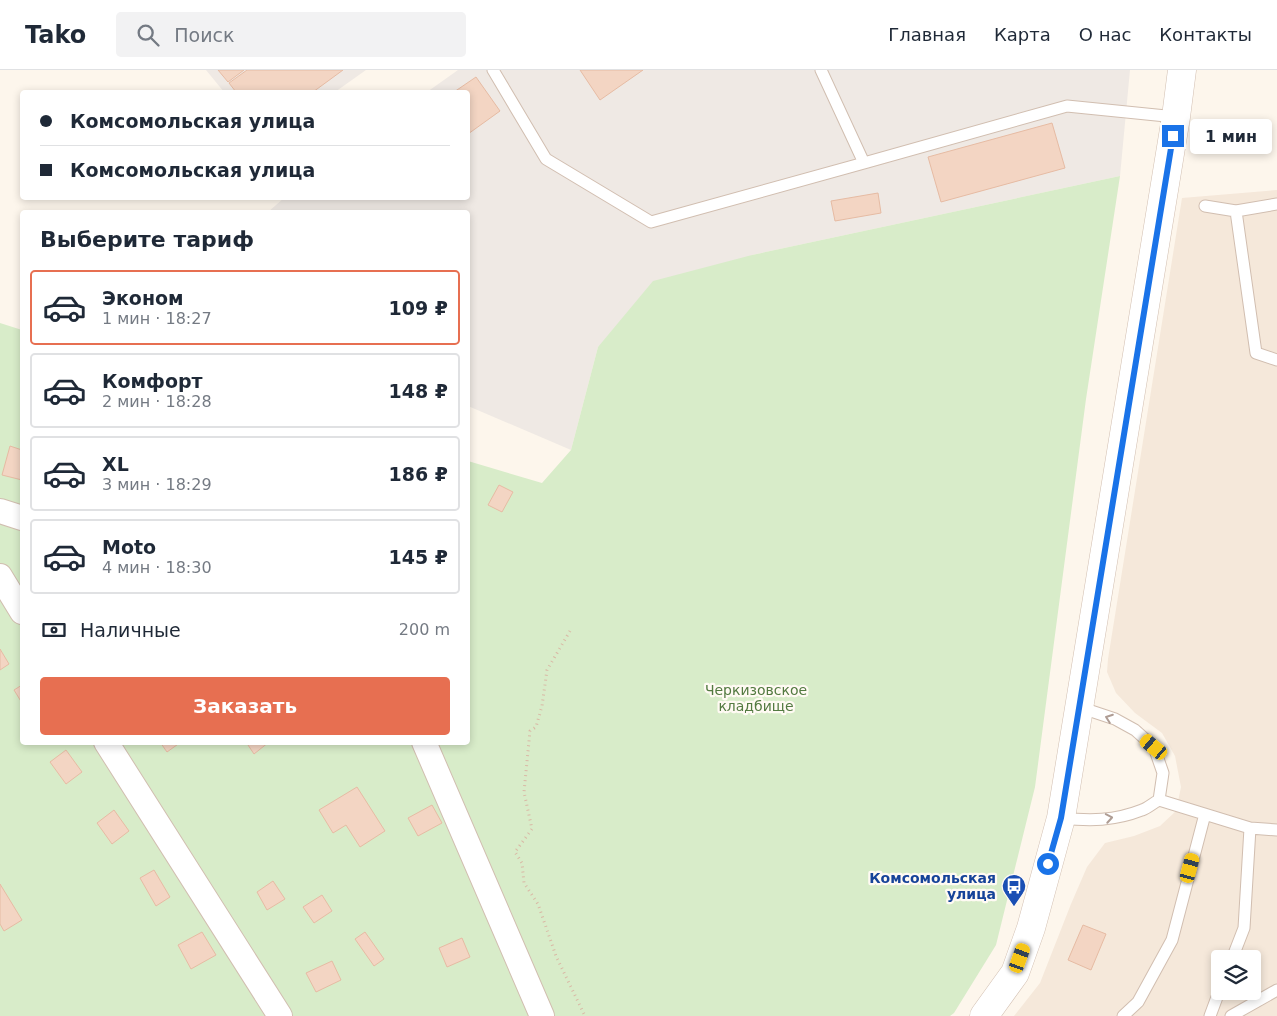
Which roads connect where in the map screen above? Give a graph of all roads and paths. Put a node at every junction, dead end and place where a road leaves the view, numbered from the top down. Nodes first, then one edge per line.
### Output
1 (493, 70) edge
2 (821, 70) edge
3 (1182, 70) edge
4 (1200, 70) edge
5 (1176, 117) junction
6 (864, 163) junction
7 (1277, 204) edge
8 (1206, 206) dead end
9 (1236, 211) junction
10 (1277, 360) edge
11 (0, 511) edge
12 (20, 517) edge
13 (0, 576) edge
14 (20, 609) edge
15 (570, 631) dead end
16 (1079, 707) junction
17 (108, 745) edge
18 (425, 745) edge
19 (1159, 800) junction
20 (1204, 814) junction
21 (1061, 818) junction
22 (1250, 828) junction
23 (1277, 830) edge
24 (1235, 950) edge
25 (1277, 990) edge
26 (1216, 1000) edge
27 (280, 1016) edge
28 (542, 1016) edge
29 (585, 1016) edge
30 (984, 1016) edge
31 (1123, 1016) edge
32 (1210, 1016) edge
33 (1231, 1016) edge

1 - 6 lane
2 - 6 lane
3 - 5 street
4 - 5 street
5 - 6 lane
5 - 16 street
7 - 9 lane
8 - 9 lane
9 - 10 lane
11 - 12 street
13 - 14 street
15 - 29 path
19 -> 16 lane
16 - 21 street
17 - 27 street
18 - 28 street
19 - 20 lane
21 -> 19 lane
20 - 22 lane
20 - 31 lane
21 - 30 street
22 - 23 lane
22 - 24 lane
25 - 33 lane
26 - 32 lane

